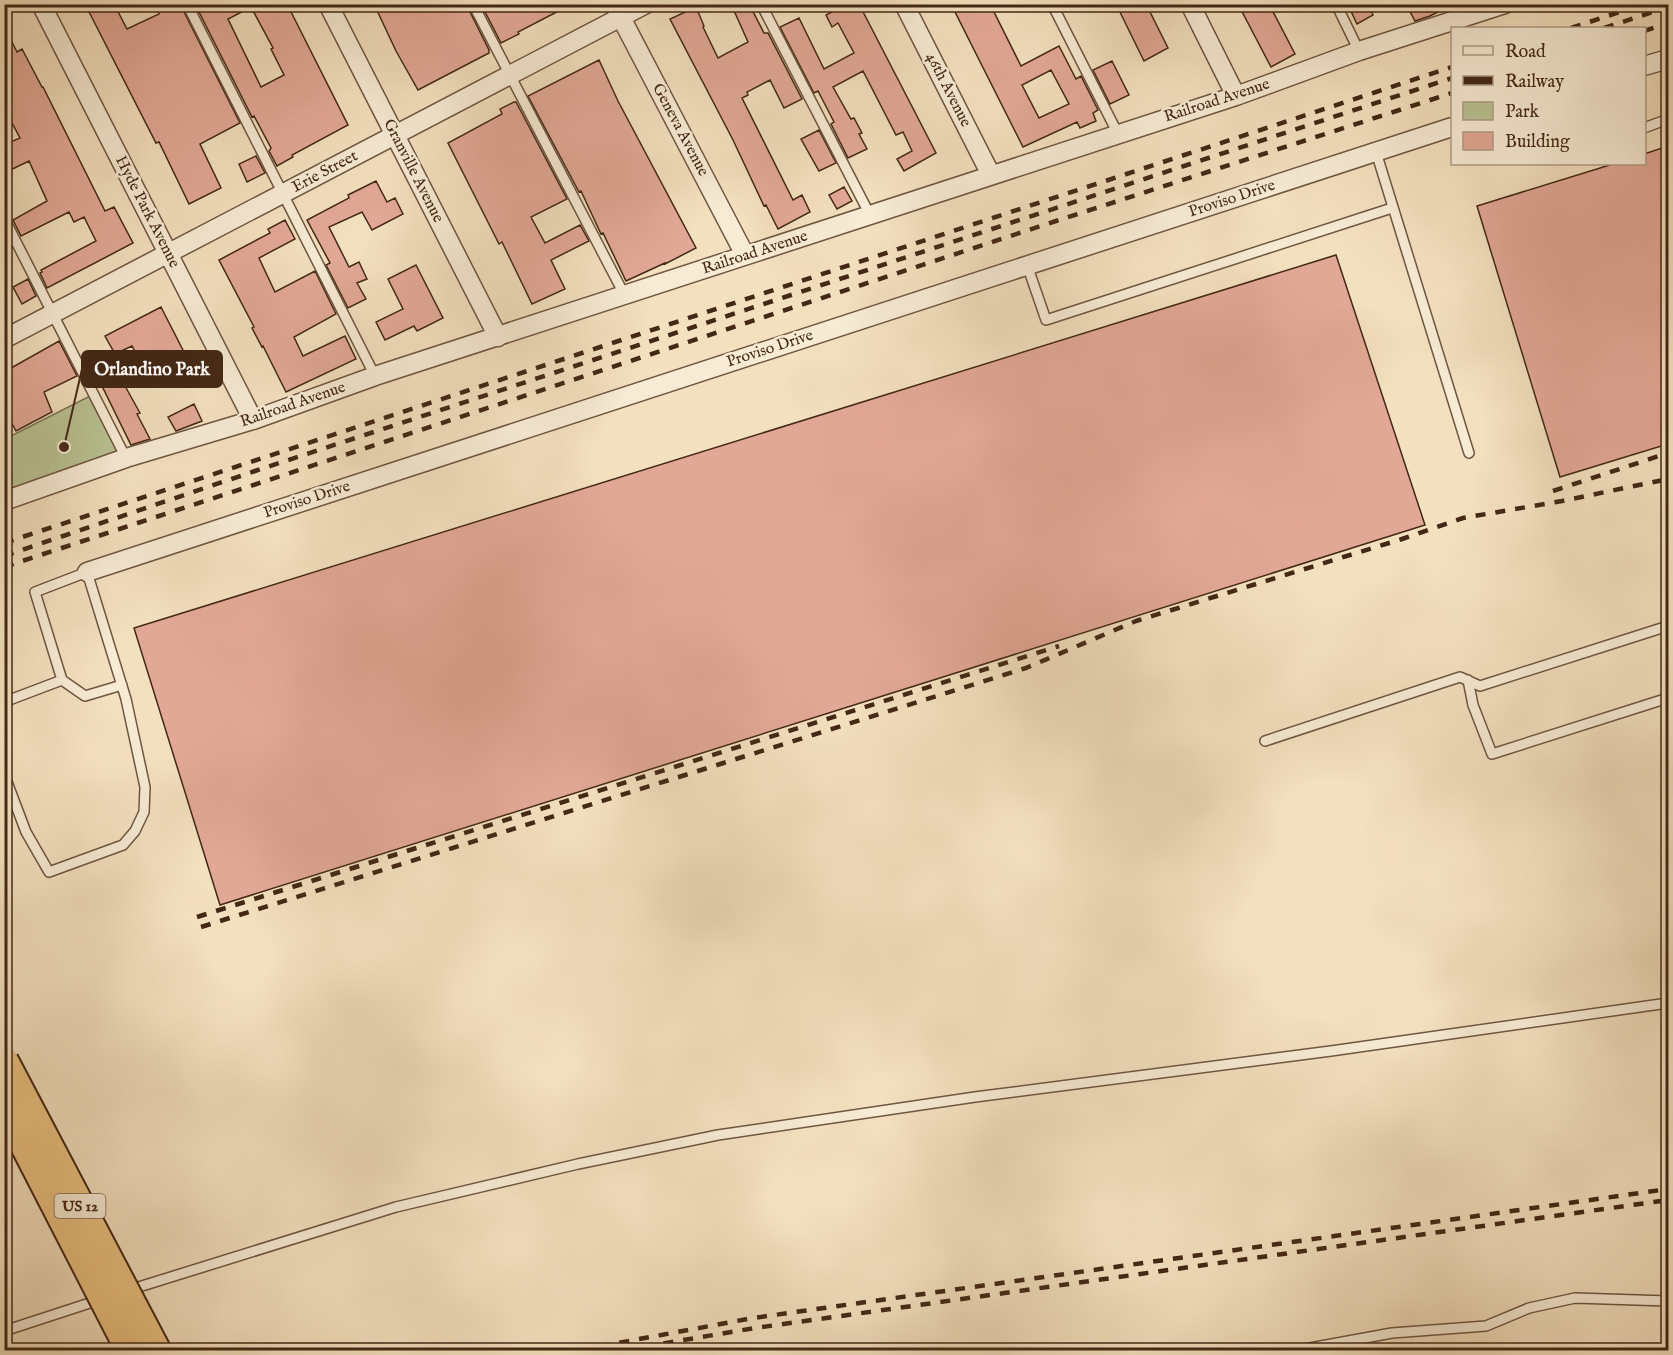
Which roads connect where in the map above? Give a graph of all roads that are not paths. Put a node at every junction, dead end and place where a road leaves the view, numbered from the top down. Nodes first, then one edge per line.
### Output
1 (41, 4) edge
2 (186, 4) edge
3 (328, 4) edge
4 (473, 4) edge
5 (646, 4) edge
6 (761, 4) edge
7 (904, 4) edge
8 (1052, 4) edge
9 (1190, 4) edge
10 (1336, 4) edge
11 (1505, 4) edge
12 (1480, 9) edge
13 (617, 11) edge
14 (1359, 51) junction
15 (1668, 60) edge
16 (1646, 66) edge
17 (509, 76) junction
18 (1236, 96) junction
19 (1668, 119) edge
20 (1451, 127) edge
21 (1646, 127) edge
22 (1118, 134) junction
23 (394, 136) junction
24 (1376, 152) junction
25 (991, 175) junction
26 (283, 194) junction
27 (1392, 208) junction
28 (870, 215) junction
29 (4, 218) edge
30 (168, 254) junction
31 (745, 255) junction
32 (1027, 266) junction
33 (625, 296) junction
34 (53, 314) junction
35 (498, 337) junction
36 (4, 339) edge
37 (375, 376) junction
38 (253, 420) junction
39 (1468, 453) dead end
40 (126, 458) junction
41 (5, 499) edge
42 (87, 572) junction
43 (1668, 626) edge
44 (62, 680) junction
45 (1468, 680) junction
46 (122, 685) junction
47 (1668, 698) edge
48 (4, 702) edge
49 (1265, 741) dead end
50 (4, 774) edge
51 (1668, 1003) edge
52 (4, 1060) edge
53 (4, 1105) edge
54 (1668, 1300) edge
55 (4, 1331) edge
56 (130, 1350) edge
57 (156, 1350) edge
58 (1299, 1350) edge

1 - 30 street, Hyde Park Avenue
2 - 26 lane
3 - 23 street, Granville Avenue
4 - 17 lane
5 - 13 street, Erie Street
6 - 28 lane
7 - 25 street, 46th Avenue
8 - 22 lane
9 - 18 street
10 - 14 lane
11 - 12 street, Railroad Avenue
12 - 14 street, Railroad Avenue
13 - 17 street, Erie Street
13 - 31 street, Geneva Avenue
14 - 18 street, Railroad Avenue
15 - 16 street
17 - 23 street, Erie Street
17 - 33 lane
18 - 22 street, Railroad Avenue
19 - 21 lane
20 - 24 street, Proviso Drive
22 - 25 street, Railroad Avenue
23 - 26 street, Erie Street
23 - 35 street, Granville Avenue
24 - 27 lane
24 - 32 street, Proviso Drive
25 - 28 street, Railroad Avenue
26 - 30 street, Erie Street
26 - 37 lane
27 - 32 lane
27 - 39 lane
28 - 31 street, Railroad Avenue
29 - 34 lane
30 - 34 street, Erie Street
30 - 38 street, Hyde Park Avenue
31 - 33 street, Railroad Avenue
32 - 42 street, Proviso Drive
33 - 35 street, Railroad Avenue
34 - 36 street, Erie Street
34 - 40 lane
35 - 37 street, Railroad Avenue
37 - 38 street, Railroad Avenue
38 - 40 street, Railroad Avenue
40 - 41 street, Railroad Avenue
42 - 44 lane
42 - 46 lane
43 - 45 lane
44 - 46 lane
44 - 48 lane
45 - 47 lane
45 - 49 lane
46 - 50 lane
51 - 55 lane
52 - 57 main road, US 12, bridge
53 - 56 main road, US 12, bridge
54 - 58 lane

